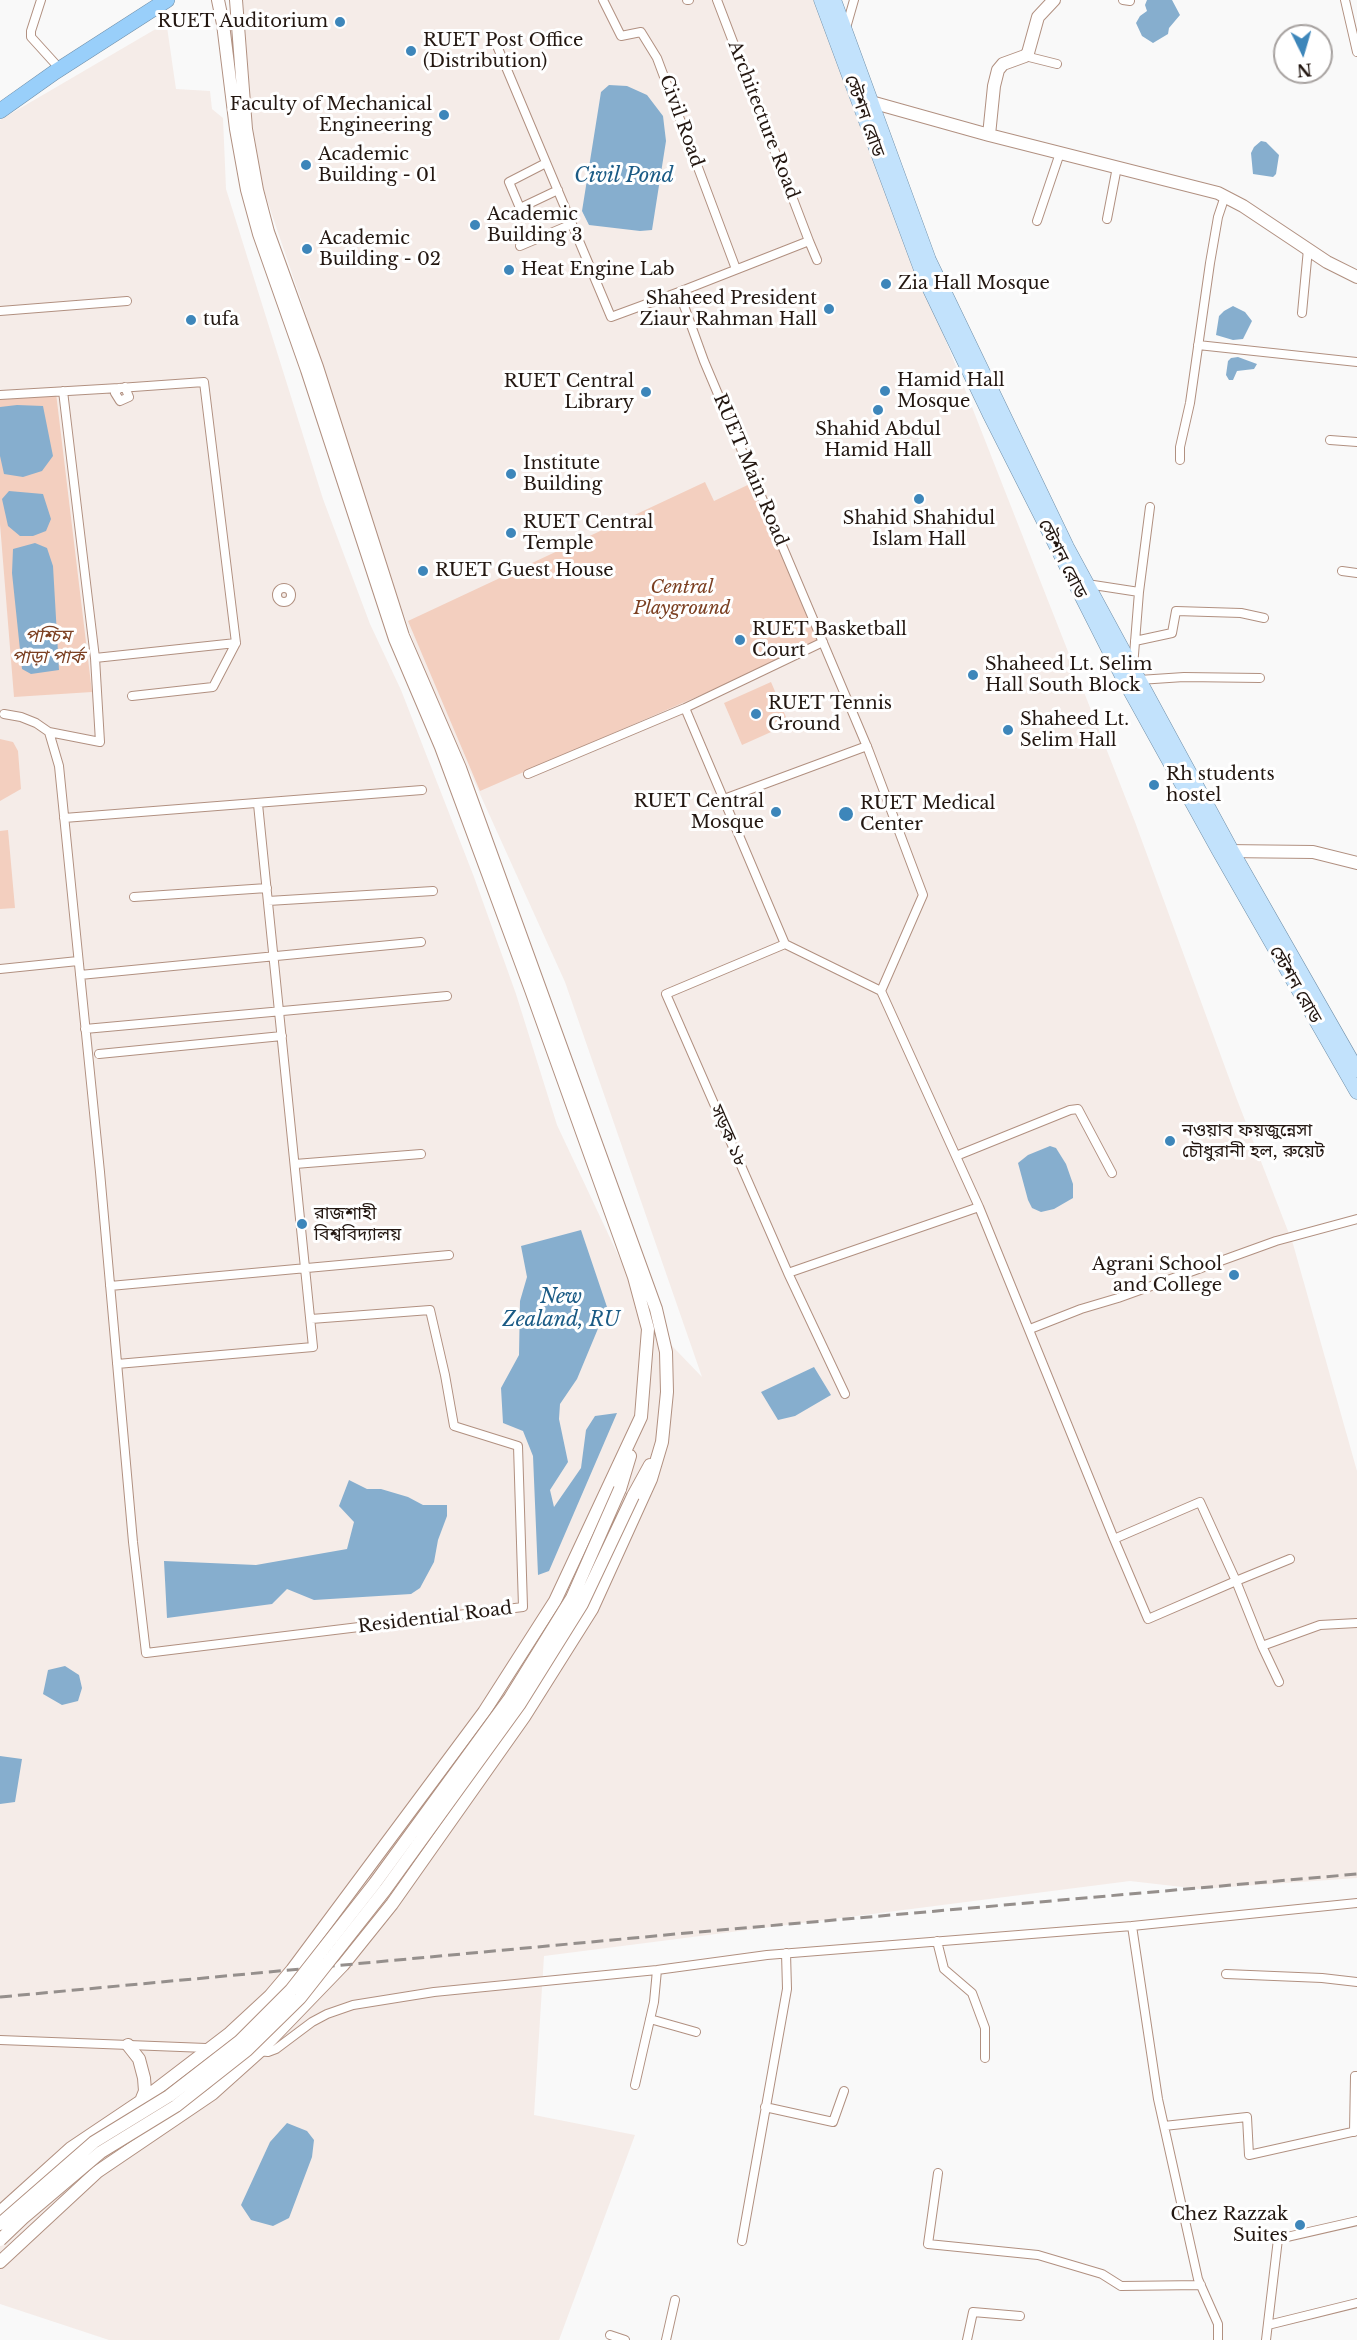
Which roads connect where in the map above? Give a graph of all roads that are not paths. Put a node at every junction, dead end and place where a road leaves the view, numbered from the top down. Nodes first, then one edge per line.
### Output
1 (41, 0) edge
2 (167, 0) edge
3 (218, 0) edge
4 (236, 0) edge
5 (603, 0) edge
6 (717, 0) edge
7 (820, 0) edge
8 (834, 0) edge
9 (854, 0) edge
10 (1054, 0) edge
11 (1123, 0) edge
12 (1345, 0) edge
13 (1130, 1) edge
14 (845, 31) junction
15 (495, 41) dead end
16 (1357, 52) edge
17 (1025, 56) junction
18 (1057, 64) dead end
19 (60, 69) junction
20 (871, 102) junction
21 (0, 111) edge
22 (989, 135) junction
23 (1060, 153) junction
24 (546, 163) junction
25 (1117, 167) junction
26 (558, 190) junction
27 (1225, 196) junction
28 (1107, 219) dead end
29 (1037, 221) dead end
30 (572, 224) junction
31 (808, 240) junction
32 (520, 246) dead end
33 (1308, 249) junction
34 (817, 260) dead end
35 (736, 269) junction
36 (1357, 277) edge
37 (679, 292) junction
38 (127, 301) dead end
39 (0, 311) edge
40 (1302, 313) dead end
41 (1198, 345) junction
42 (1357, 362) edge
43 (63, 391) junction
44 (0, 396) edge
45 (1330, 440) dead end
46 (1357, 442) edge
47 (1180, 460) dead end
48 (1150, 507) dead end
49 (1342, 571) dead end
50 (1357, 573) edge
51 (1087, 584) junction
52 (1139, 592) junction
53 (1264, 618) dead end
54 (1135, 641) junction
55 (823, 642) junction
56 (236, 643) junction
57 (96, 658) junction
58 (1136, 674) junction
59 (1260, 678) dead end
60 (132, 696) dead end
61 (685, 708) junction
62 (4, 714) dead end
63 (50, 732) junction
64 (867, 746) junction
65 (528, 774) dead end
66 (422, 790) dead end
67 (724, 799) junction
68 (258, 804) junction
69 (64, 818) junction
70 (1225, 851) junction
71 (1357, 863) edge
72 (267, 888) junction
73 (433, 891) dead end
74 (134, 897) dead end
75 (268, 900) junction
76 (421, 942) dead end
77 (786, 944) junction
78 (274, 956) junction
79 (78, 962) junction
80 (0, 969) edge
81 (80, 975) junction
82 (881, 991) junction
83 (447, 996) dead end
84 (279, 1012) junction
85 (85, 1029) junction
86 (282, 1036) junction
87 (99, 1054) dead end
88 (1357, 1070) edge
89 (1357, 1092) edge
90 (422, 1154) dead end
91 (956, 1156) junction
92 (295, 1164) junction
93 (1112, 1173) dead end
94 (979, 1207) junction
95 (1357, 1218) edge
96 (449, 1255) dead end
97 (306, 1268) junction
98 (788, 1273) junction
99 (110, 1286) junction
100 (311, 1318) junction
101 (1030, 1329) junction
102 (117, 1364) junction
103 (845, 1394) dead end
104 (641, 1417) junction
105 (662, 1442) junction
106 (1114, 1539) junction
107 (1290, 1559) dead end
108 (1236, 1581) junction
109 (1357, 1623) edge
110 (1262, 1646) junction
111 (1279, 1682) dead end
112 (1357, 1903) edge
113 (1132, 1926) junction
114 (937, 1941) junction
115 (786, 1953) junction
116 (657, 1970) junction
117 (1226, 1974) dead end
118 (1357, 1982) edge
119 (650, 2019) junction
120 (696, 2032) dead end
121 (0, 2040) edge
122 (128, 2045) junction
123 (212, 2047) junction
124 (260, 2051) junction
125 (985, 2058) dead end
126 (1357, 2076) edge
127 (635, 2085) dead end
128 (844, 2091) dead end
129 (141, 2101) junction
130 (765, 2107) junction
131 (1164, 2126) junction
132 (1356, 2131) edge
133 (938, 2173) dead end
134 (0, 2212) edge
135 (1357, 2221) edge
136 (0, 2224) edge
137 (0, 2240) edge
138 (742, 2241) dead end
139 (0, 2262) edge
140 (1201, 2285) junction
141 (675, 2300) dead end
142 (1357, 2303) edge
143 (1020, 2316) dead end
144 (1268, 2325) junction
145 (610, 2335) dead end
146 (625, 2340) edge
147 (666, 2340) edge
148 (967, 2340) edge
149 (1218, 2340) edge
150 (1266, 2340) edge

1 - 19 street
2 - 19 highway
3 - 104 main road
4 - 105 main road
5 - 35 street, Civil Road
6 - 31 street, Architecture Road
7 - 70 main road, স্টেশন রোড
8 - 14 main road, স্টেশন রোড
9 - 14 street
10 - 17 main road
11 - 13 street
12 - 16 street
14 - 20 main road, স্টেশন রোড
15 - 24 street
17 - 18 street
17 - 22 main road
19 - 21 highway
20 - 22 main road
20 - 51 main road, স্টেশন রোড
22 - 23 main road
23 - 25 main road
23 - 29 street
24 - 26 street
24 - 26 street
25 - 27 main road
25 - 28 street
26 - 30 street
27 - 33 main road
27 - 41 street
30 - 32 street
30 - 37 street
31 - 34 street, Architecture Road
31 - 35 street
33 - 36 main road
33 - 40 street
35 - 37 street
37 - 55 street, RUET Main Road
38 - 39 street
41 - 42 street
41 - 47 street
43 - 44 street
43 - 56 street
43 - 57 street
45 - 46 street
48 - 52 street
49 - 50 street
51 - 52 street
51 - 58 main road, স্টেশন রোড
52 - 54 street
53 - 54 street
54 - 58 street
55 - 61 street
55 - 64 street, RUET Main Road
56 - 57 street
56 - 60 street
57 - 63 street
58 - 59 street
58 - 70 main road, স্টেশন রোড
61 - 65 street
61 - 67 street
62 - 63 street
63 - 69 street
64 - 67 street
64 - 82 street, RUET Main Road
66 - 68 street
67 - 77 street
68 - 69 street
68 - 72 street
69 - 79 street
70 - 71 main road
70 - 88 main road, স্টেশন রোড
70 - 89 main road, স্টেশন রোড
72 - 74 street
72 - 75 street
73 - 75 street
75 - 78 street
76 - 78 street
77 - 82 street
77 - 98 street, সড়ক ১৮
78 - 81 street
78 - 84 street
79 - 80 street
79 - 81 street
81 - 85 street
82 - 91 street
83 - 84 street
84 - 85 street
84 - 86 street
85 - 99 street
86 - 87 street
86 - 92 street
90 - 92 street
91 - 93 street
91 - 94 street
92 - 97 street
94 - 98 street
94 - 101 street
95 - 101 street
96 - 97 street
97 - 99 street
97 - 100 street
98 - 103 street, সড়ক ১৮
99 - 102 street
100 - 102 street
100 - 102 street, Residential Road
101 - 106 street
104 - 123 main road
104 - 136 main road, bridge
105 - 124 main road
105 - 137 main road, bridge
106 - 108 street
106 - 108 street
107 - 108 street
108 - 110 street
109 - 110 street
110 - 111 street
112 - 113 street
113 - 114 street
113 - 131 street
114 - 115 street
114 - 125 street
115 - 116 street
115 - 130 street
116 - 119 street
116 - 124 street
117 - 118 street
119 - 120 street
119 - 127 street
121 - 122 street
122 - 123 street
122 - 129 main road
123 - 124 street
123 - 129 main road
124 - 139 main road
126 - 132 street
128 - 130 street
129 - 134 main road
130 - 138 street
131 - 132 street
131 - 140 street
133 - 140 street
135 - 144 street
140 - 149 street
141 - 147 street
142 - 144 street
143 - 148 street
144 - 150 street
145 - 146 street

